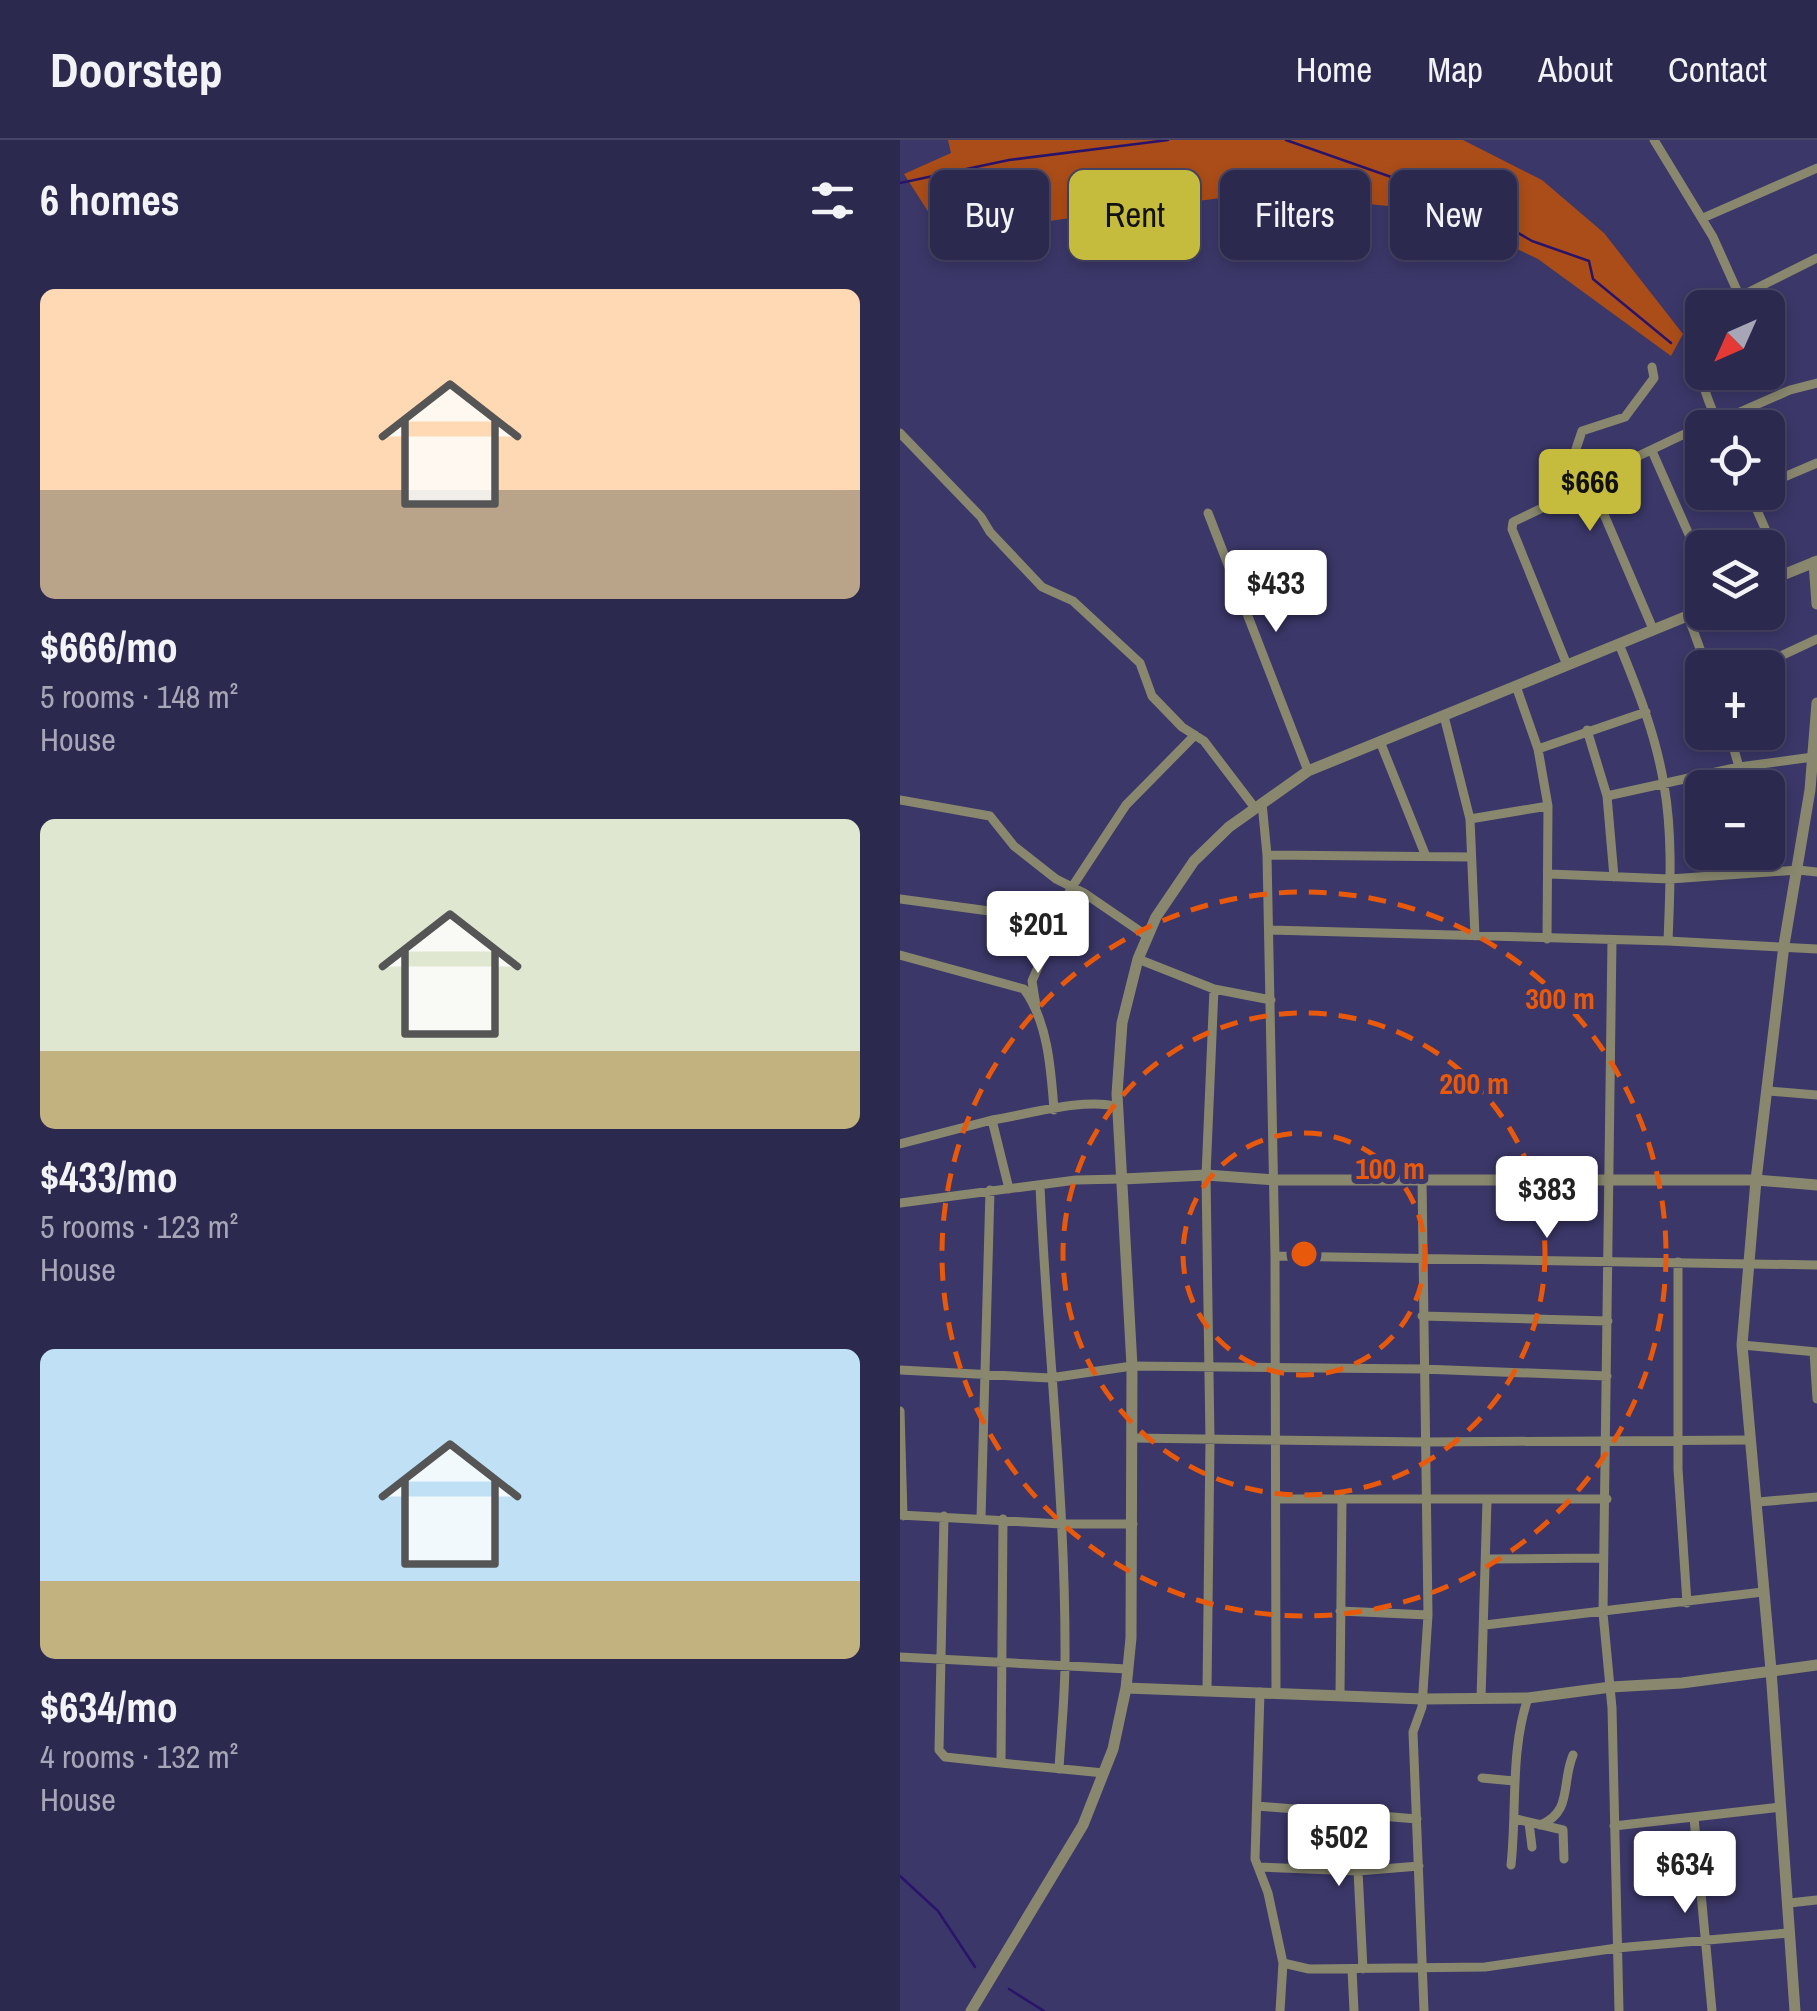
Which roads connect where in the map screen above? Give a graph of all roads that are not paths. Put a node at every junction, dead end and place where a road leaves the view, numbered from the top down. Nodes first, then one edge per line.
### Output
1 (1654, 140) edge
2 (1817, 168) edge
3 (1702, 218) junction
4 (1817, 259) edge
5 (1737, 290) edge
6 (1750, 290) edge
7 (1652, 367) dead end
8 (1817, 382) edge
9 (1746, 410) edge
10 (900, 433) edge
11 (1685, 436) edge
12 (1652, 450) junction
13 (1817, 463) edge
14 (1785, 477) edge
15 (1589, 482) junction
16 (1208, 513) dead end
17 (1687, 530) edge
18 (1816, 561) edge
19 (1785, 574) edge
20 (1817, 604) edge
21 (1685, 617) edge
22 (1653, 629) junction
23 (1817, 638) edge
24 (1620, 644) junction
25 (1785, 653) edge
26 (1567, 665) junction
27 (1516, 686) junction
28 (1817, 702) edge
29 (1646, 712) junction
30 (1444, 716) junction
31 (1586, 730) junction
32 (1195, 735) junction
33 (1381, 744) junction
34 (1538, 748) junction
35 (1734, 750) edge
36 (1815, 757) edge
37 (1739, 767) junction
38 (1308, 771) junction
39 (1664, 785) junction
40 (1606, 796) junction
41 (900, 800) edge
42 (1259, 806) junction
43 (1548, 806) junction
44 (1470, 819) junction
45 (1268, 854) junction
46 (1425, 854) junction
47 (1471, 856) junction
48 (1798, 870) junction
49 (1817, 872) edge
50 (1550, 874) junction
51 (1614, 877) junction
52 (1670, 879) junction
53 (1072, 887) junction
54 (900, 899) edge
55 (1057, 913) junction
56 (1269, 930) junction
57 (1147, 936) junction
58 (1475, 936) junction
59 (1547, 939) junction
60 (1612, 940) junction
61 (1668, 941) junction
62 (1784, 945) junction
63 (1817, 949) edge
64 (900, 955) edge
65 (1138, 959) junction
66 (1214, 989) junction
67 (1271, 1000) junction
68 (1036, 1006) junction
69 (1769, 1091) junction
70 (1817, 1095) edge
71 (1118, 1107) junction
72 (1054, 1110) junction
73 (992, 1120) junction
74 (900, 1144) edge
75 (1206, 1175) junction
76 (1123, 1179) junction
77 (1422, 1179) junction
78 (1274, 1180) junction
79 (1610, 1180) junction
80 (1756, 1180) junction
81 (1817, 1185) edge
82 (1040, 1186) junction
83 (1008, 1189) junction
84 (990, 1190) junction
85 (900, 1204) edge
86 (1276, 1256) junction
87 (1424, 1260) junction
88 (1609, 1260) junction
89 (1678, 1262) junction
90 (1748, 1264) junction
91 (1817, 1265) edge
92 (1422, 1316) junction
93 (1608, 1321) junction
94 (1742, 1346) junction
95 (1815, 1352) edge
96 (1132, 1366) junction
97 (1209, 1368) junction
98 (1274, 1368) junction
99 (1422, 1369) junction
100 (900, 1370) edge
101 (988, 1374) junction
102 (1607, 1376) junction
103 (1050, 1378) junction
104 (1817, 1399) edge
105 (900, 1411) edge
106 (1132, 1438) junction
107 (1210, 1440) junction
108 (1275, 1440) junction
109 (1608, 1440) junction
110 (1750, 1440) junction
111 (1678, 1441) junction
112 (1424, 1442) junction
113 (1425, 1497) junction
114 (1342, 1498) junction
115 (1817, 1498) edge
116 (1607, 1499) junction
117 (1277, 1500) junction
118 (1488, 1501) junction
119 (1758, 1502) junction
120 (901, 1515) edge
121 (944, 1516) junction
122 (981, 1518) junction
123 (1003, 1519) junction
124 (1062, 1524) junction
125 (1133, 1524) junction
126 (1603, 1558) junction
127 (1488, 1559) junction
128 (1763, 1592) junction
129 (1688, 1603) junction
130 (1340, 1611) junction
131 (1603, 1613) junction
132 (1428, 1615) junction
133 (1485, 1625) junction
134 (900, 1657) edge
135 (942, 1657) junction
136 (1002, 1660) junction
137 (1066, 1664) junction
138 (1817, 1665) edge
139 (1127, 1669) junction
140 (1771, 1670) junction
141 (1611, 1687) junction
142 (1126, 1688) junction
143 (1206, 1690) junction
144 (1260, 1692) junction
145 (1276, 1692) junction
146 (1340, 1696) junction
147 (1481, 1698) junction
148 (1528, 1698) junction
149 (1423, 1699) junction
150 (1573, 1755) dead end
151 (1000, 1763) junction
152 (1060, 1769) junction
153 (1104, 1773) junction
154 (1482, 1778) dead end
155 (1514, 1782) junction
156 (1257, 1806) junction
157 (1781, 1808) junction
158 (1694, 1818) junction
159 (1417, 1819) junction
160 (1516, 1819) junction
161 (1535, 1824) junction
162 (1614, 1826) junction
163 (1532, 1847) dead end
164 (1564, 1858) dead end
165 (1510, 1865) dead end
166 (1419, 1866) junction
167 (1258, 1867) junction
168 (1358, 1871) junction
169 (1817, 1900) edge
170 (1788, 1903) junction
171 (1788, 1933) junction
172 (1706, 1941) junction
173 (1618, 1948) junction
174 (1283, 1963) junction
175 (1358, 1969) junction
176 (1422, 1969) junction
177 (971, 2011) edge
178 (1280, 2011) edge
179 (1354, 2011) edge
180 (1424, 2011) edge
181 (1619, 2011) edge
182 (1712, 2011) edge
183 (1795, 2011) edge

1 - 3 street
2 - 3 street
3 - 5 street
4 - 6 street
7 - 15 street
8 - 9 street
10 - 32 street
11 - 12 street
12 - 15 street
12 - 17 street
13 - 14 street
15 - 22 street
15 - 26 street
16 - 38 street
18 - 19 street
18 - 20 street
21 - 22 street
22 - 24 street
23 - 25 street
24 - 26 street
24 - 29 street
26 - 27 street
27 - 30 street
27 - 34 street
28 - 36 street
29 - 31 street
29 - 39 street
30 - 33 street
30 - 44 street
31 - 34 street
31 - 40 street
32 - 42 street
32 - 53 street
33 - 38 street
33 - 46 street
34 - 43 street
35 - 37 street
36 - 37 street
36 - 48 street
37 - 39 street
38 - 42 street
39 - 40 street
39 - 52 street
40 - 51 street
41 - 53 street
42 - 45 street
42 - 57 street
43 - 44 street
43 - 50 street
44 - 47 street
45 - 46 street
45 - 56 street
46 - 47 street
47 - 58 street
48 - 49 street
48 - 52 street
48 - 62 street
50 - 51 street
50 - 59 street
51 - 52 street
52 - 61 street
53 - 55 street
53 - 57 street
54 - 55 street
55 - 68 street
56 - 58 street
56 - 67 street
57 - 65 street
58 - 59 street
59 - 60 street
60 - 61 street
60 - 79 street
61 - 62 street
62 - 63 street
62 - 69 street
64 - 68 street
65 - 66 street
65 - 71 street
66 - 67 street
66 - 75 street
67 - 78 street
68 - 72 street
69 - 70 street
69 - 80 street
71 - 72 street
71 - 76 street
72 - 73 street
73 - 74 street
73 - 83 street
75 - 76 street
75 - 78 street
75 - 97 street
76 - 82 street
76 - 96 street
77 - 78 street
77 - 79 street
77 - 87 street
78 - 86 street
79 - 80 street
79 - 88 street
80 - 81 street
80 - 90 street
82 - 83 street
82 - 103 street
83 - 84 street
84 - 85 street
84 - 101 street
86 - 87 street
86 - 98 street
87 - 88 street
87 - 92 street
88 - 89 street
88 - 93 street
89 - 90 street
89 - 111 street
90 - 91 street
90 - 94 street
92 - 93 street
92 - 99 street
93 - 102 street
94 - 95 street
94 - 110 street
95 - 104 street
96 - 97 street
96 - 103 street
96 - 106 street
97 - 98 street
97 - 107 street
98 - 99 street
98 - 108 street
99 - 102 street
99 - 112 street
100 - 101 street
101 - 103 street
101 - 122 street
102 - 109 street
103 - 124 street
105 - 120 street
106 - 107 street
106 - 125 street
107 - 108 street
107 - 143 street
108 - 112 street
108 - 117 street
109 - 111 street
109 - 112 street
109 - 116 street
110 - 111 street
110 - 119 street
111 - 129 street
112 - 113 street
113 - 114 street
113 - 118 street
113 - 132 street
114 - 117 street
114 - 130 street
115 - 119 street
116 - 118 street
116 - 126 street
117 - 145 street
118 - 127 street
119 - 128 street
120 - 121 street
121 - 122 street
121 - 135 street
122 - 123 street
123 - 124 street
123 - 136 street
124 - 125 street
124 - 137 street
125 - 139 street
126 - 127 street
126 - 131 street
127 - 133 street
128 - 129 street
128 - 140 street
129 - 131 street
130 - 132 street
130 - 146 street
131 - 133 street
131 - 141 street
132 - 149 street
133 - 147 street
134 - 135 street
135 - 136 street
135 - 151 street
136 - 137 street
136 - 151 street
137 - 139 street
137 - 152 street
138 - 140 street
139 - 142 street
140 - 141 street
140 - 157 street
141 - 148 street
141 - 162 street
142 - 143 street
142 - 153 street
143 - 144 street
144 - 145 street
144 - 156 street
145 - 146 street
146 - 149 street
147 - 148 street
147 - 149 street
148 - 155 street
149 - 159 street
150 - 161 street
151 - 152 street
152 - 153 street
153 - 177 street
154 - 155 street
155 - 160 street
156 - 159 street
156 - 167 street
157 - 158 street
157 - 170 street
158 - 162 street
158 - 172 street
159 - 166 street
160 - 161 street
160 - 165 street
161 - 163 street
161 - 164 street
162 - 173 street
166 - 168 street
166 - 176 street
167 - 168 street
167 - 174 street
168 - 175 street
169 - 170 street
170 - 171 street
171 - 172 street
171 - 183 street
172 - 173 street
172 - 182 street
173 - 176 street
173 - 181 street
174 - 175 street
174 - 178 street
175 - 176 street
175 - 179 street
176 - 180 street

